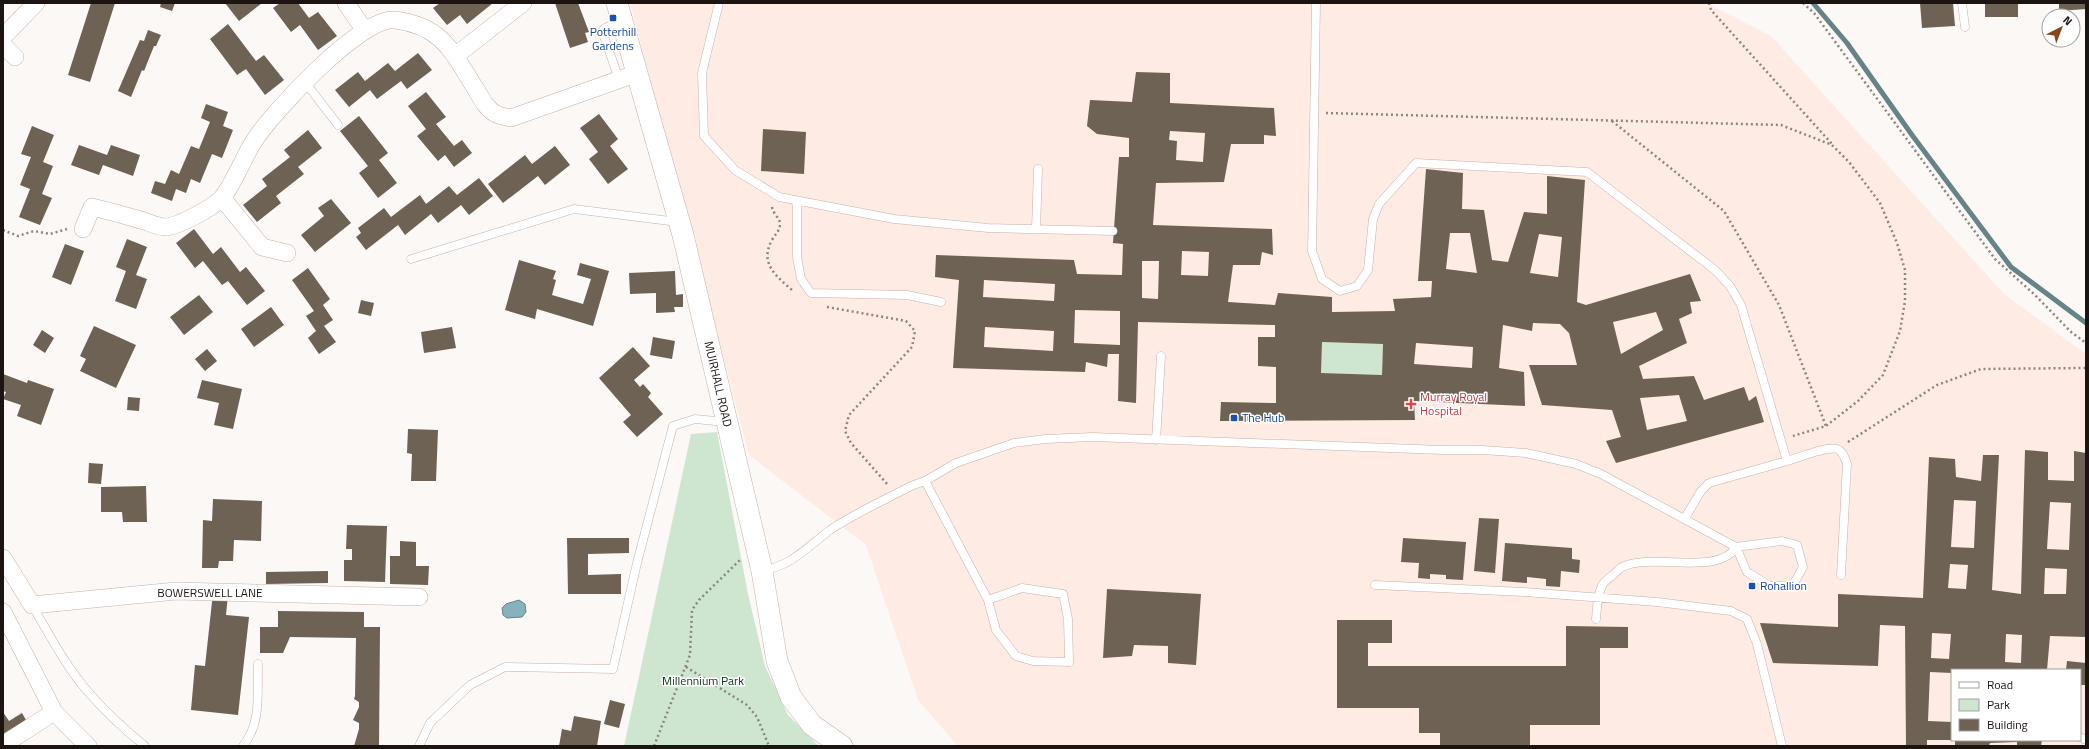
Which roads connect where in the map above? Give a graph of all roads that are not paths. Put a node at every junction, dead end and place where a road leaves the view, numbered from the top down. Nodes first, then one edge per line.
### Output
1 (36, 3) edge
2 (346, 3) edge
3 (523, 3) edge
4 (719, 3) edge
5 (1316, 3) edge
6 (1962, 3) edge
7 (620, 11) edge
8 (1965, 27) dead end
9 (365, 31) junction
10 (3, 37) edge
11 (3, 45) edge
12 (455, 56) junction
13 (15, 57) dead end
14 (628, 76) junction
15 (305, 82) junction
16 (338, 125) dead end
17 (1038, 169) dead end
18 (222, 198) junction
19 (797, 201) junction
20 (679, 222) junction
21 (83, 229) road end
22 (1036, 229) junction
23 (1113, 231) dead end
24 (287, 253) dead end
25 (411, 259) dead end
26 (941, 302) dead end
27 (1161, 356) dead end
28 (727, 422) junction
29 (1156, 440) junction
30 (1787, 461) junction
31 (925, 481) junction
32 (1685, 518) junction
33 (1736, 547) junction
34 (3, 558) edge
35 (762, 570) junction
36 (1841, 575) dead end
37 (1375, 585) dead end
38 (419, 597) dead end
39 (1600, 598) junction
40 (988, 600) junction
41 (32, 605) junction
42 (3, 612) edge
43 (1596, 619) dead end
44 (258, 664) dead end
45 (54, 712) junction
46 (3, 745) edge
47 (88, 746) edge
48 (145, 746) edge
49 (243, 746) edge
50 (419, 746) edge
51 (842, 746) edge
52 (1782, 746) edge

1 - 10 street
2 - 9 street
3 - 12 street
4 - 19 lane
5 - 30 lane
6 - 8 lane
7 - 14 street, MUIRHALL ROAD
9 - 12 street
9 - 15 street
11 - 13 street
12 - 14 street
14 - 20 street, MUIRHALL ROAD
15 - 16 lane
15 - 18 street
17 - 22 lane
18 - 21 street
18 - 24 street
19 - 22 lane
19 - 26 lane
20 - 25 lane
20 - 28 street, MUIRHALL ROAD
22 - 23 lane
27 - 29 lane
28 - 35 street, MUIRHALL ROAD
28 - 50 lane
29 - 31 lane
29 - 32 lane
30 - 32 lane
30 - 36 lane
31 - 35 lane
31 - 40 lane
32 - 33 lane
33 - 33 lane
33 - 39 lane
34 - 41 street
35 - 51 street, MUIRHALL ROAD
37 - 39 lane
38 - 41 street, BOWERSWELL LANE
39 - 43 lane
39 - 52 lane
40 - 40 lane
41 - 48 lane
42 - 45 street
44 - 49 lane
45 - 46 street
45 - 47 street

